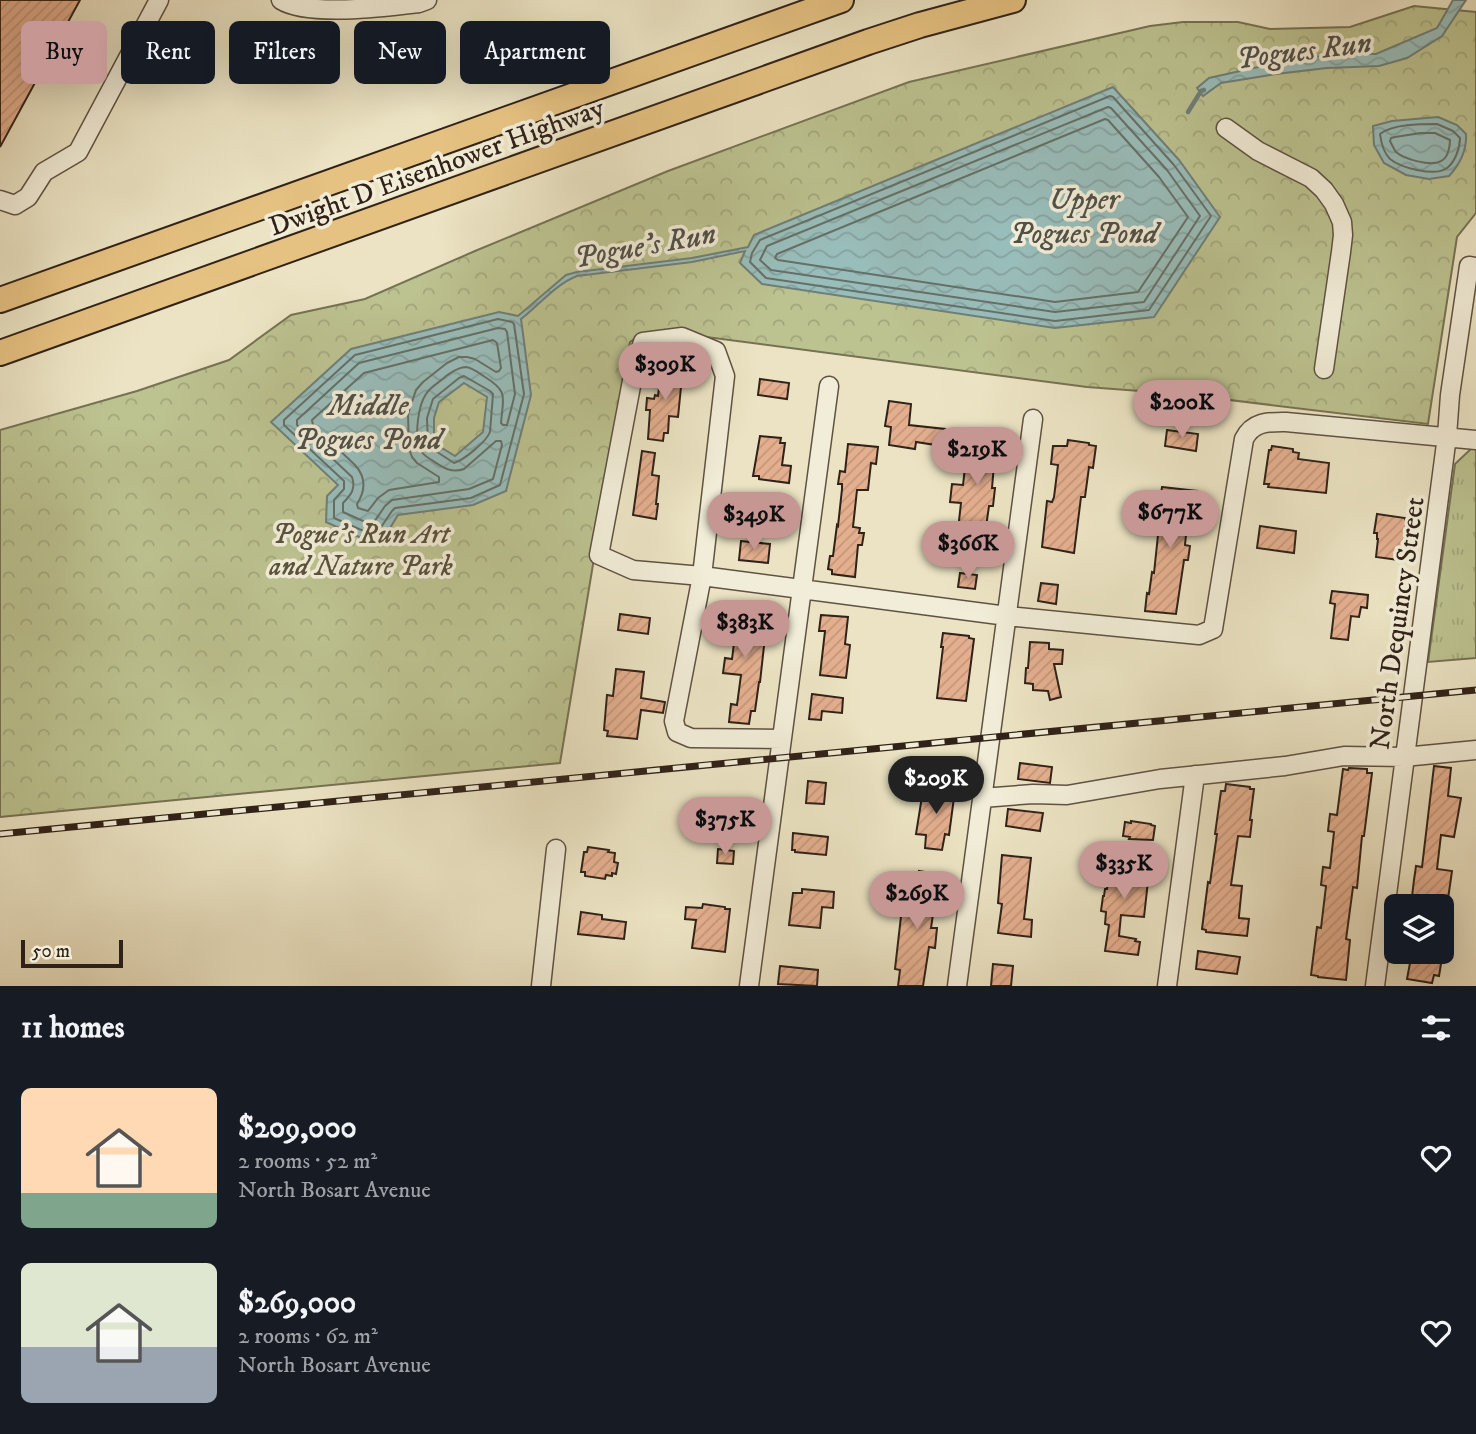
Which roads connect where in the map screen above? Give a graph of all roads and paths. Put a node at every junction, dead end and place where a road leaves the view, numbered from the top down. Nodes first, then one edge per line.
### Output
1 (159, 0) edge
2 (281, 0) edge
3 (427, 0) edge
4 (841, 0) edge
5 (1013, 0) edge
6 (1226, 128) dead end
7 (0, 200) edge
8 (1473, 267) edge
9 (0, 300) edge
10 (0, 353) edge
11 (1324, 369) dead end
12 (829, 386) dead end
13 (1033, 419) dead end
14 (1447, 436) junction
15 (1476, 440) edge
16 (702, 576) junction
17 (802, 589) junction
18 (1007, 616) junction
19 (782, 739) junction
20 (1476, 750) edge
21 (1404, 757) junction
22 (1195, 775) junction
23 (982, 798) junction
24 (556, 849) dead end
25 (541, 986) edge
26 (749, 986) edge
27 (957, 986) edge
28 (1167, 986) edge
29 (1375, 986) edge

1 - 7 street
2 - 3 street
4 - 9 highway, Dwight D Eisenhower Highway
5 - 10 highway, Dwight D Eisenhower Highway
6 - 11 street
8 - 14 street, North Dequincy Street
12 - 17 street
13 - 18 street
14 - 15 street
14 - 18 street
14 - 21 street, North Dequincy Street
16 - 16 street
16 - 17 street
16 - 19 street
17 - 18 street
17 - 19 street
18 - 23 street
19 - 26 street
20 - 21 street
21 - 22 street
21 - 29 street, North Dequincy Street
22 - 23 street
22 - 28 street
23 - 27 street
24 - 25 street

